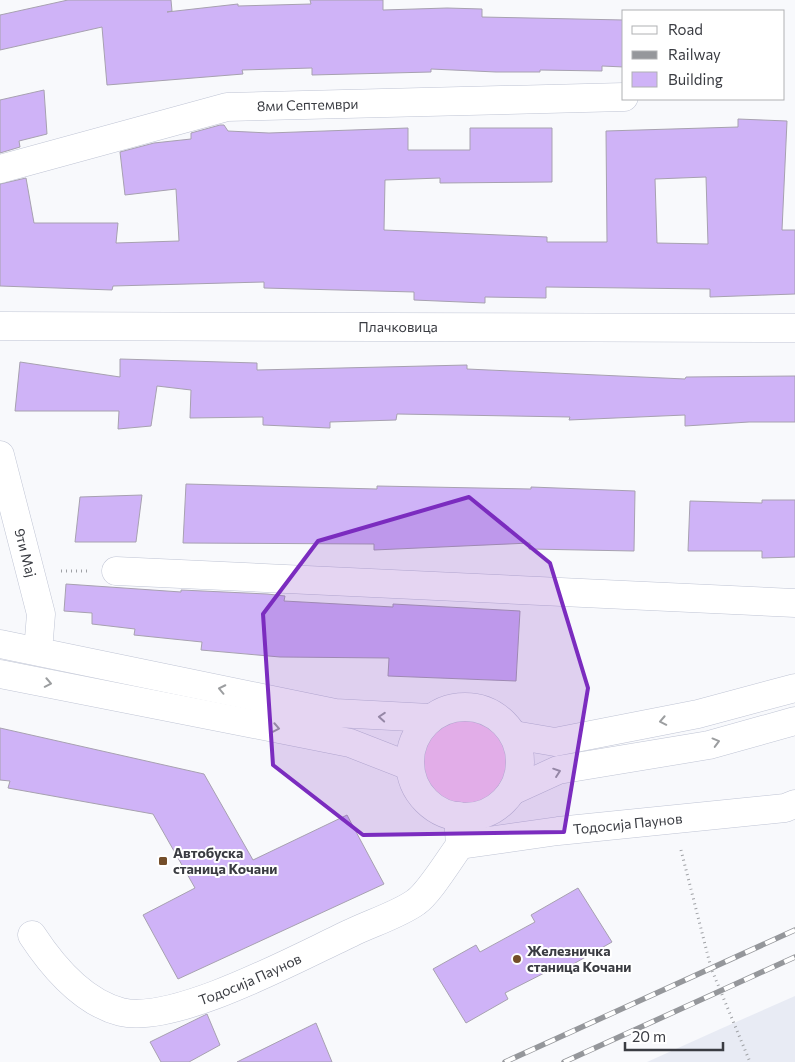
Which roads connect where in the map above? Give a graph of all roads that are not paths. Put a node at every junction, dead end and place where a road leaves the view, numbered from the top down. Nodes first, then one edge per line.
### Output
1 (622, 97) edge
2 (0, 169) edge
3 (0, 326) edge
4 (795, 328) edge
5 (0, 455) edge
6 (116, 570) dead end
7 (795, 603) edge
8 (0, 644) edge
9 (38, 652) junction
10 (0, 674) edge
11 (795, 688) edge
12 (430, 718) junction
13 (795, 721) edge
14 (514, 735) junction
15 (409, 766) junction
16 (512, 791) junction
17 (795, 804) edge
18 (458, 816) junction
19 (460, 845) junction
20 (32, 935) dead end

1 - 2 street, 8ми Септември
3 - 4 street, Плачковица
5 - 9 street, 9ти Мај
6 - 7 street
8 - 9 street
12 -> 9 street
10 -> 15 street
11 -> 14 street
12 - 14 street
12 - 15 street
16 -> 13 street
14 - 16 street
15 - 18 street
16 - 18 street
17 - 19 street, Тодосија Паунов
18 - 19 street
19 - 20 street, Тодосија Паунов

